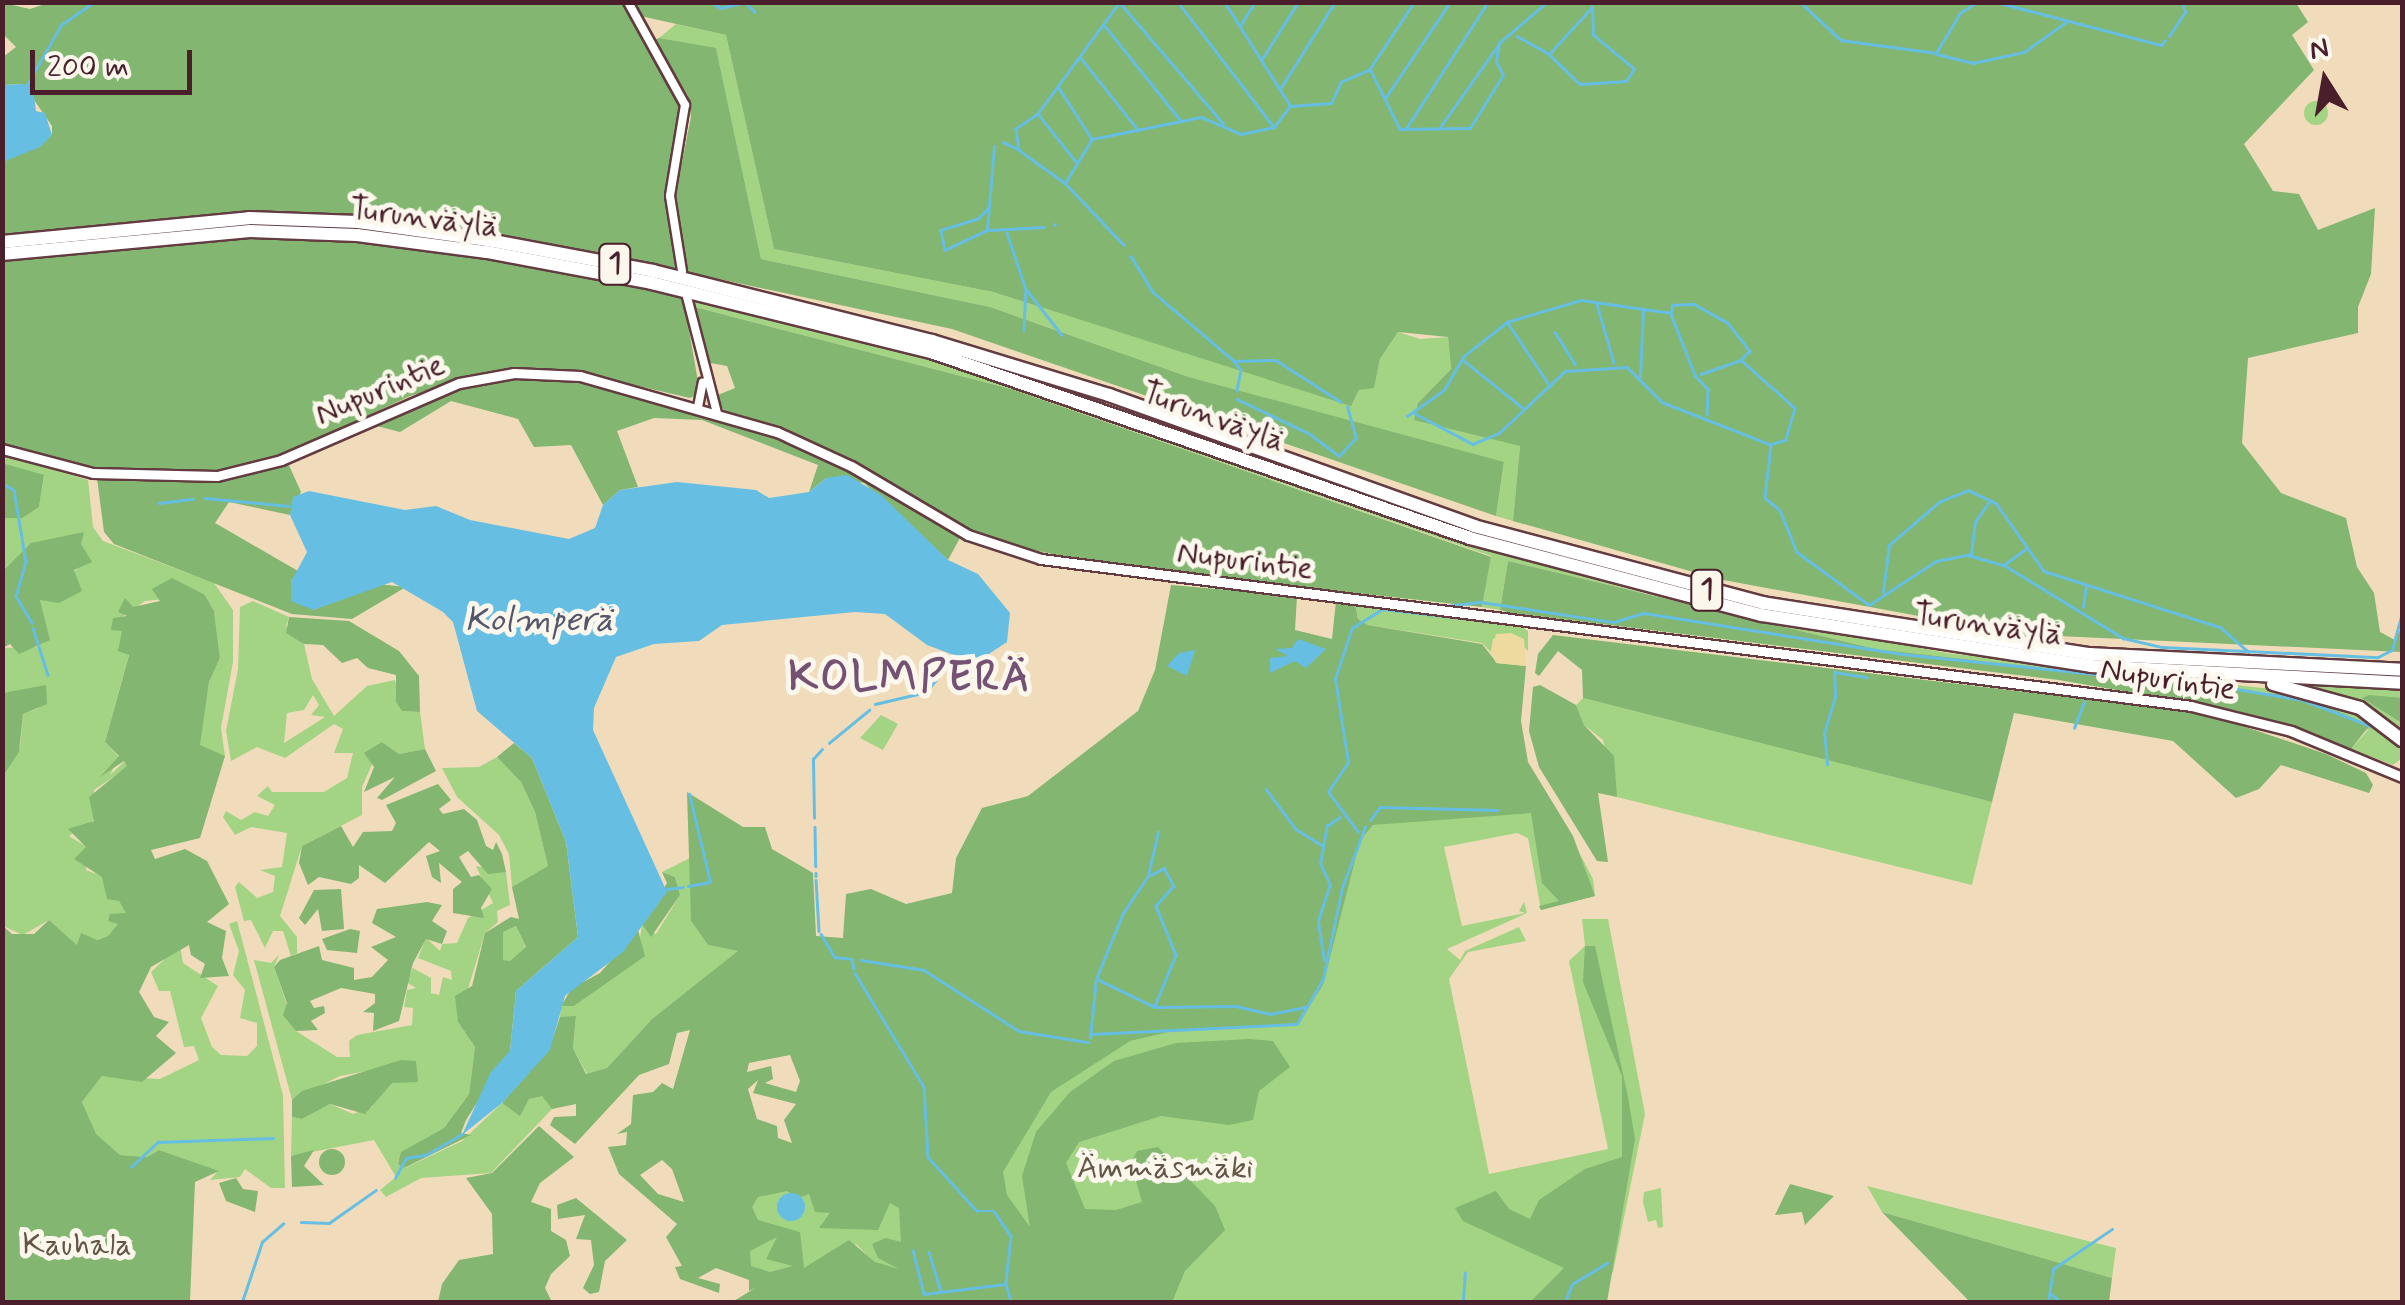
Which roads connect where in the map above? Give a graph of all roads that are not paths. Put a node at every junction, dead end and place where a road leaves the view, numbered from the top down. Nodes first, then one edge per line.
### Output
1 (628, 2) edge
2 (2, 242) edge
3 (2, 254) edge
4 (682, 271) dead end
5 (687, 297) dead end
6 (703, 378) junction
7 (698, 407) junction
8 (717, 413) junction
9 (2, 449) edge
10 (2402, 670) edge
11 (2246, 678) junction
12 (2402, 683) edge
13 (2402, 740) edge
14 (2402, 777) edge

1 - 4 street
2 - 10 highway, Turunväylä / 1
3 - 11 highway, Turunväylä / 1
5 - 6 street
6 - 7 street
6 - 8 street
7 - 8 main road, Nupurintie
7 - 9 main road, Nupurintie
8 - 14 main road, Nupurintie
11 - 12 highway, Turunväylä / 1
11 - 13 highway

